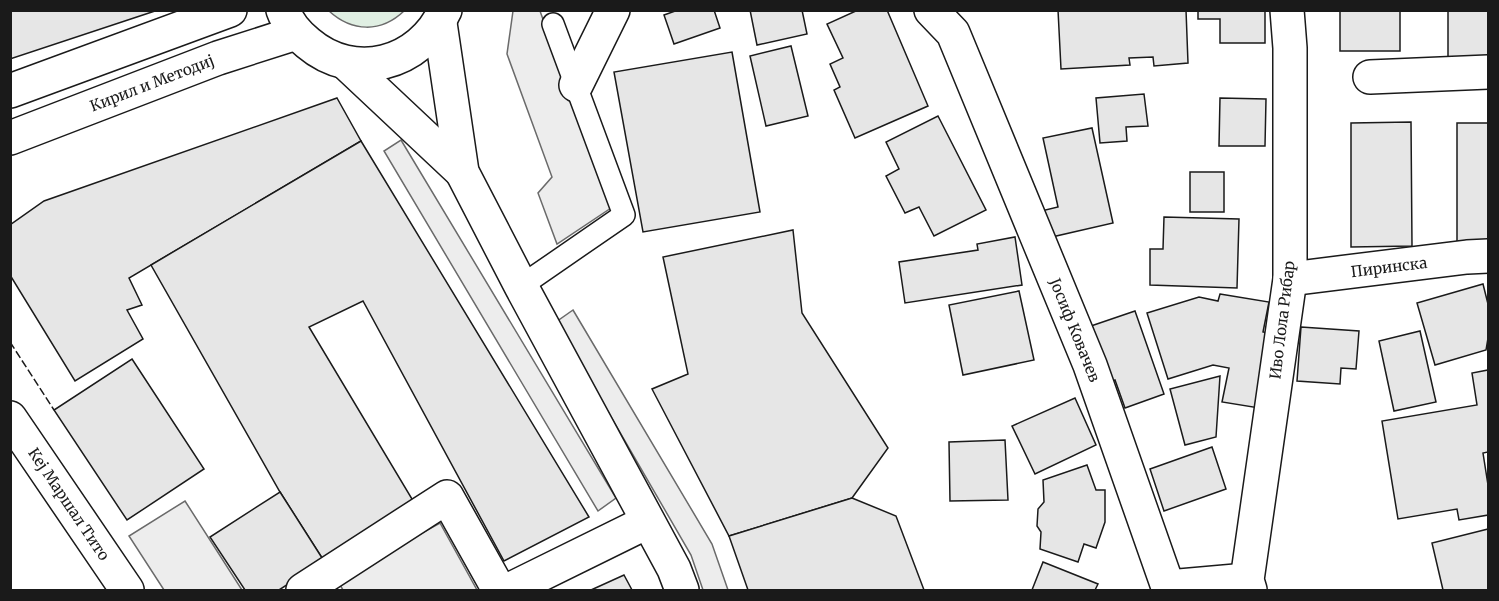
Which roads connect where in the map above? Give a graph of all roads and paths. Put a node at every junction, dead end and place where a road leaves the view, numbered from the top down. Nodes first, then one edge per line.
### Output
1 (230, 10) edge
2 (613, 10) edge
3 (931, 10) edge
4 (1287, 10) edge
5 (442, 17) edge
6 (290, 22) edge
7 (553, 24) dead end
8 (347, 64) junction
9 (1488, 72) edge
10 (1370, 77) dead end
11 (576, 85) junction
12 (10, 91) edge
13 (10, 138) edge
14 (462, 172) junction
15 (1488, 256) edge
16 (1290, 279) junction
17 (521, 286) junction
18 (10, 418) edge
19 (647, 522) junction
20 (1248, 585) edge
21 (127, 591) edge
22 (303, 591) edge
23 (499, 591) edge
24 (509, 591) edge
25 (682, 591) edge

1 - 12 street
2 - 11 street
3 - 20 street, Јосиф Ковачев
4 - 16 street, Иво Лола Рибар
5 - 8 street
5 - 14 street
6 - 8 street
6 - 13 street, Кирил и Методиј
7 - 11 lane
8 - 14 street
9 - 10 street
11 - 17 lane
14 - 17 street
15 - 16 street, Пиринска
16 - 20 street, Иво Лола Рибар
17 - 19 street
18 - 21 street, Кеј Маршал Тито
19 - 24 street
19 - 25 street
22 - 23 street

